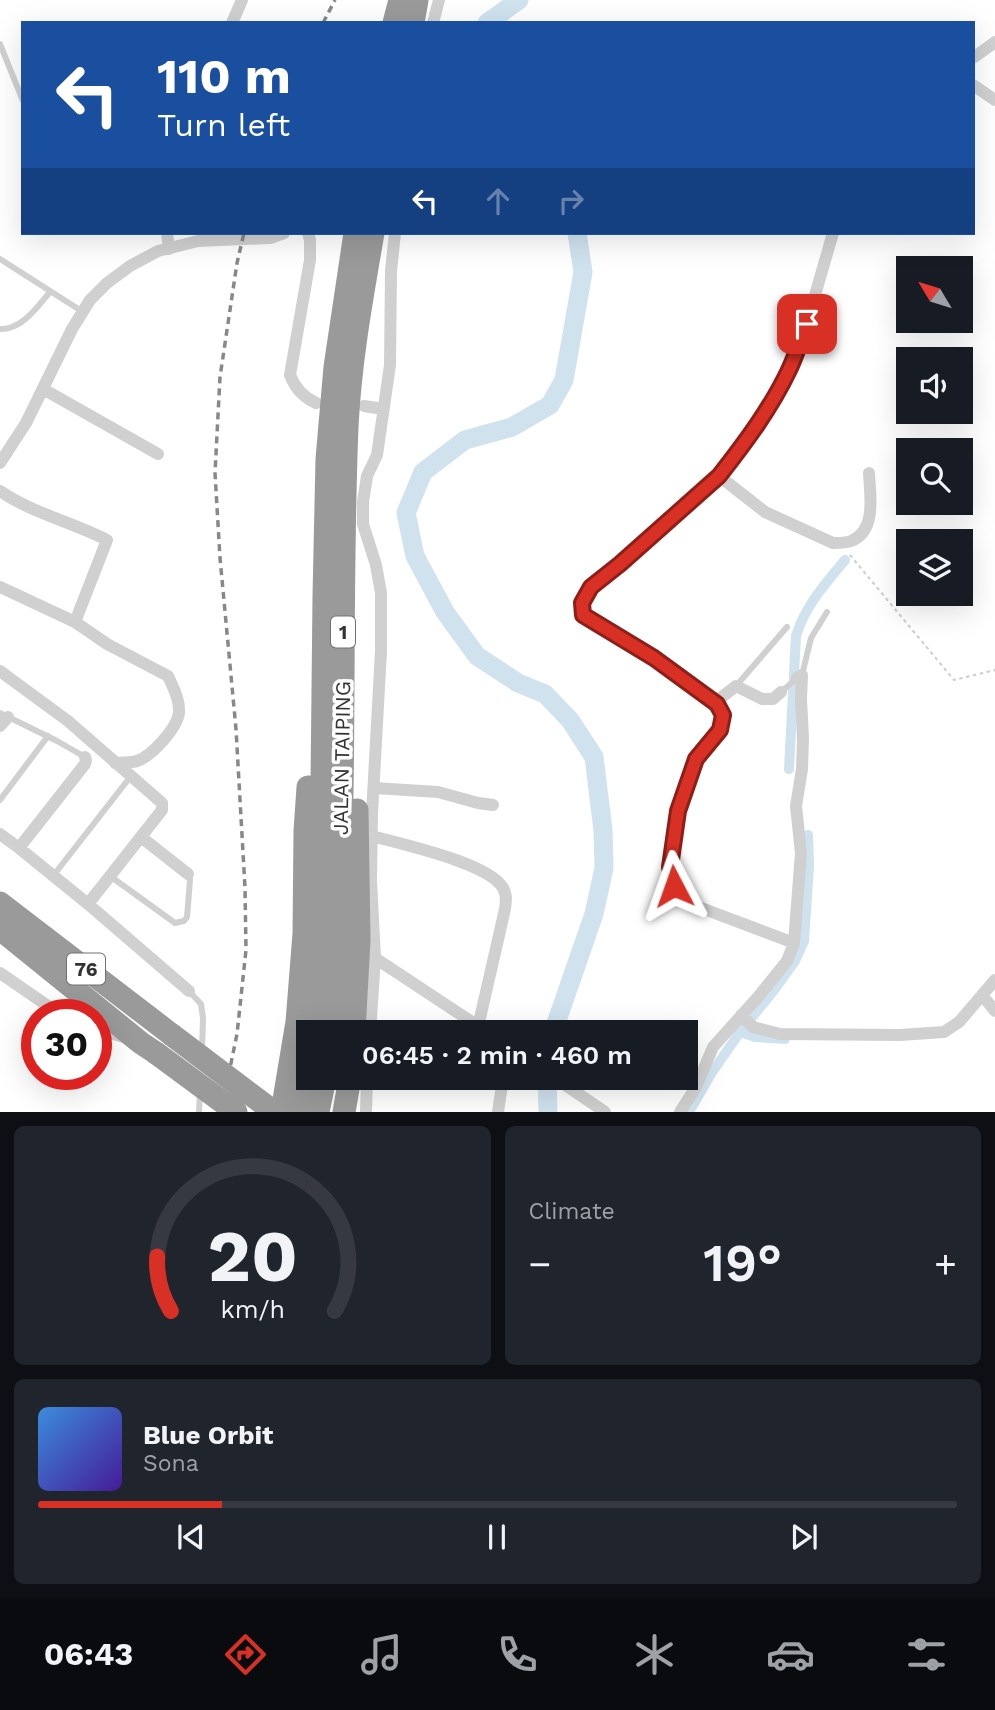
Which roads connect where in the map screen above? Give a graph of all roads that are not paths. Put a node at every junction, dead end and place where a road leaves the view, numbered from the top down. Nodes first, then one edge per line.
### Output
1 (242, 0) edge
2 (400, 0) edge
3 (417, 0) edge
4 (439, 0) edge
5 (233, 21) edge
6 (395, 21) edge
7 (413, 21) edge
8 (434, 21) edge
9 (995, 42) edge
10 (0, 44) edge
11 (975, 57) edge
12 (975, 86) edge
13 (21, 97) edge
14 (995, 100) edge
15 (167, 235) edge
16 (277, 235) edge
17 (309, 235) edge
18 (355, 235) edge
19 (373, 235) edge
20 (395, 235) edge
21 (831, 235) edge
22 (169, 248) junction
23 (0, 260) edge
24 (50, 292) junction
25 (83, 312) junction
26 (0, 329) edge
27 (43, 389) junction
28 (316, 403) dead end
29 (364, 405) dead end
30 (383, 409) junction
31 (158, 454) dead end
32 (0, 463) edge
33 (869, 473) dead end
34 (719, 476) junction
35 (0, 491) edge
36 (0, 587) edge
37 (828, 611) dead end
38 (75, 622) junction
39 (787, 627) dead end
40 (0, 671) edge
41 (799, 677) junction
42 (736, 686) junction
43 (781, 692) joint
44 (323, 696) junction
45 (717, 704) junction
46 (3, 719) edge
47 (343, 728) junction
48 (48, 736) junction
49 (85, 757) joint
50 (116, 763) junction
51 (131, 776) junction
52 (374, 788) junction
53 (0, 800) edge
54 (493, 805) dead end
55 (0, 834) edge
56 (372, 836) junction
57 (141, 837) junction
58 (19, 848) junction
59 (187, 874) joint
60 (52, 876) junction
61 (110, 876) junction
62 (0, 903) edge
63 (88, 904) junction
64 (0, 929) edge
65 (794, 943) junction
66 (375, 958) junction
67 (0, 973) edge
68 (995, 980) edge
69 (189, 991) joint
70 (982, 995) junction
71 (38, 999) edge
72 (995, 1011) edge
73 (315, 1020) edge
74 (332, 1020) edge
75 (355, 1020) edge
76 (371, 1020) edge
77 (468, 1020) edge
78 (485, 1020) edge
79 (746, 1020) junction
80 (112, 1035) edge
81 (148, 1048) junction
82 (201, 1070) dead end
83 (201, 1083) dead end
84 (303, 1090) edge
85 (322, 1090) edge
86 (349, 1090) edge
87 (353, 1090) edge
88 (367, 1090) edge
89 (501, 1090) edge
90 (574, 1090) edge
91 (198, 1111) edge
92 (236, 1111) edge
93 (274, 1111) edge
94 (282, 1111) edge
95 (298, 1111) edge
96 (318, 1111) edge
97 (344, 1111) edge
98 (356, 1111) edge
99 (366, 1111) edge
100 (498, 1111) edge
101 (605, 1111) edge
102 (680, 1111) edge

1 - 5 street
2 - 6 highway
3 - 7 highway
4 - 8 street
9 - 11 street
10 - 13 lane
12 - 14 street
15 - 22 street
16 - 22 street
17 - 28 street
18 - 44 highway, JALAN TAIPING / 1
19 - 47 highway, JALAN TAIPING / 1
20 - 30 street
21 - 34 street
22 - 25 street
23 - 24 lane
24 - 25 lane
24 - 26 lane
25 - 27 street
27 - 31 street
27 - 32 street
29 - 30 street
30 - 52 street
33 - 34 street
34 - 45 street
35 - 38 street
36 - 38 street
37 - 41 lane
38 - 50 street
39 - 42 lane
40 - 50 street
41 - 43 lane
41 - 65 street
42 - 43 street
42 - 45 street
44 - 73 highway, JALAN TAIPING / 1
44 - 94 highway
45 - 65 street
46 - 48 lane
47 - 74 highway, JALAN TAIPING / 1
47 - 75 highway
48 - 49 lane
48 - 53 lane
49 - 58 street
50 - 51 street
51 - 57 street
51 - 60 lane
52 - 54 street
52 - 56 street
55 - 58 street
56 - 66 street
56 - 78 street
57 - 59 street
57 - 61 street
58 - 60 street
59 - 61 lane
60 - 63 street
61 - 63 street
62 - 93 highway, 76, bridge
63 - 69 street
64 - 81 highway, 76
65 - 79 street
66 - 76 street
66 - 77 street
67 - 71 street
68 - 70 street
69 - 82 lane
70 - 72 street
70 - 79 street
79 - 102 street
80 - 81 street
81 - 92 highway, 76, bridge
83 - 91 lane
84 - 95 highway
85 - 96 highway
86 - 97 highway
87 - 98 highway
88 - 99 street
89 - 100 street
90 - 101 street

